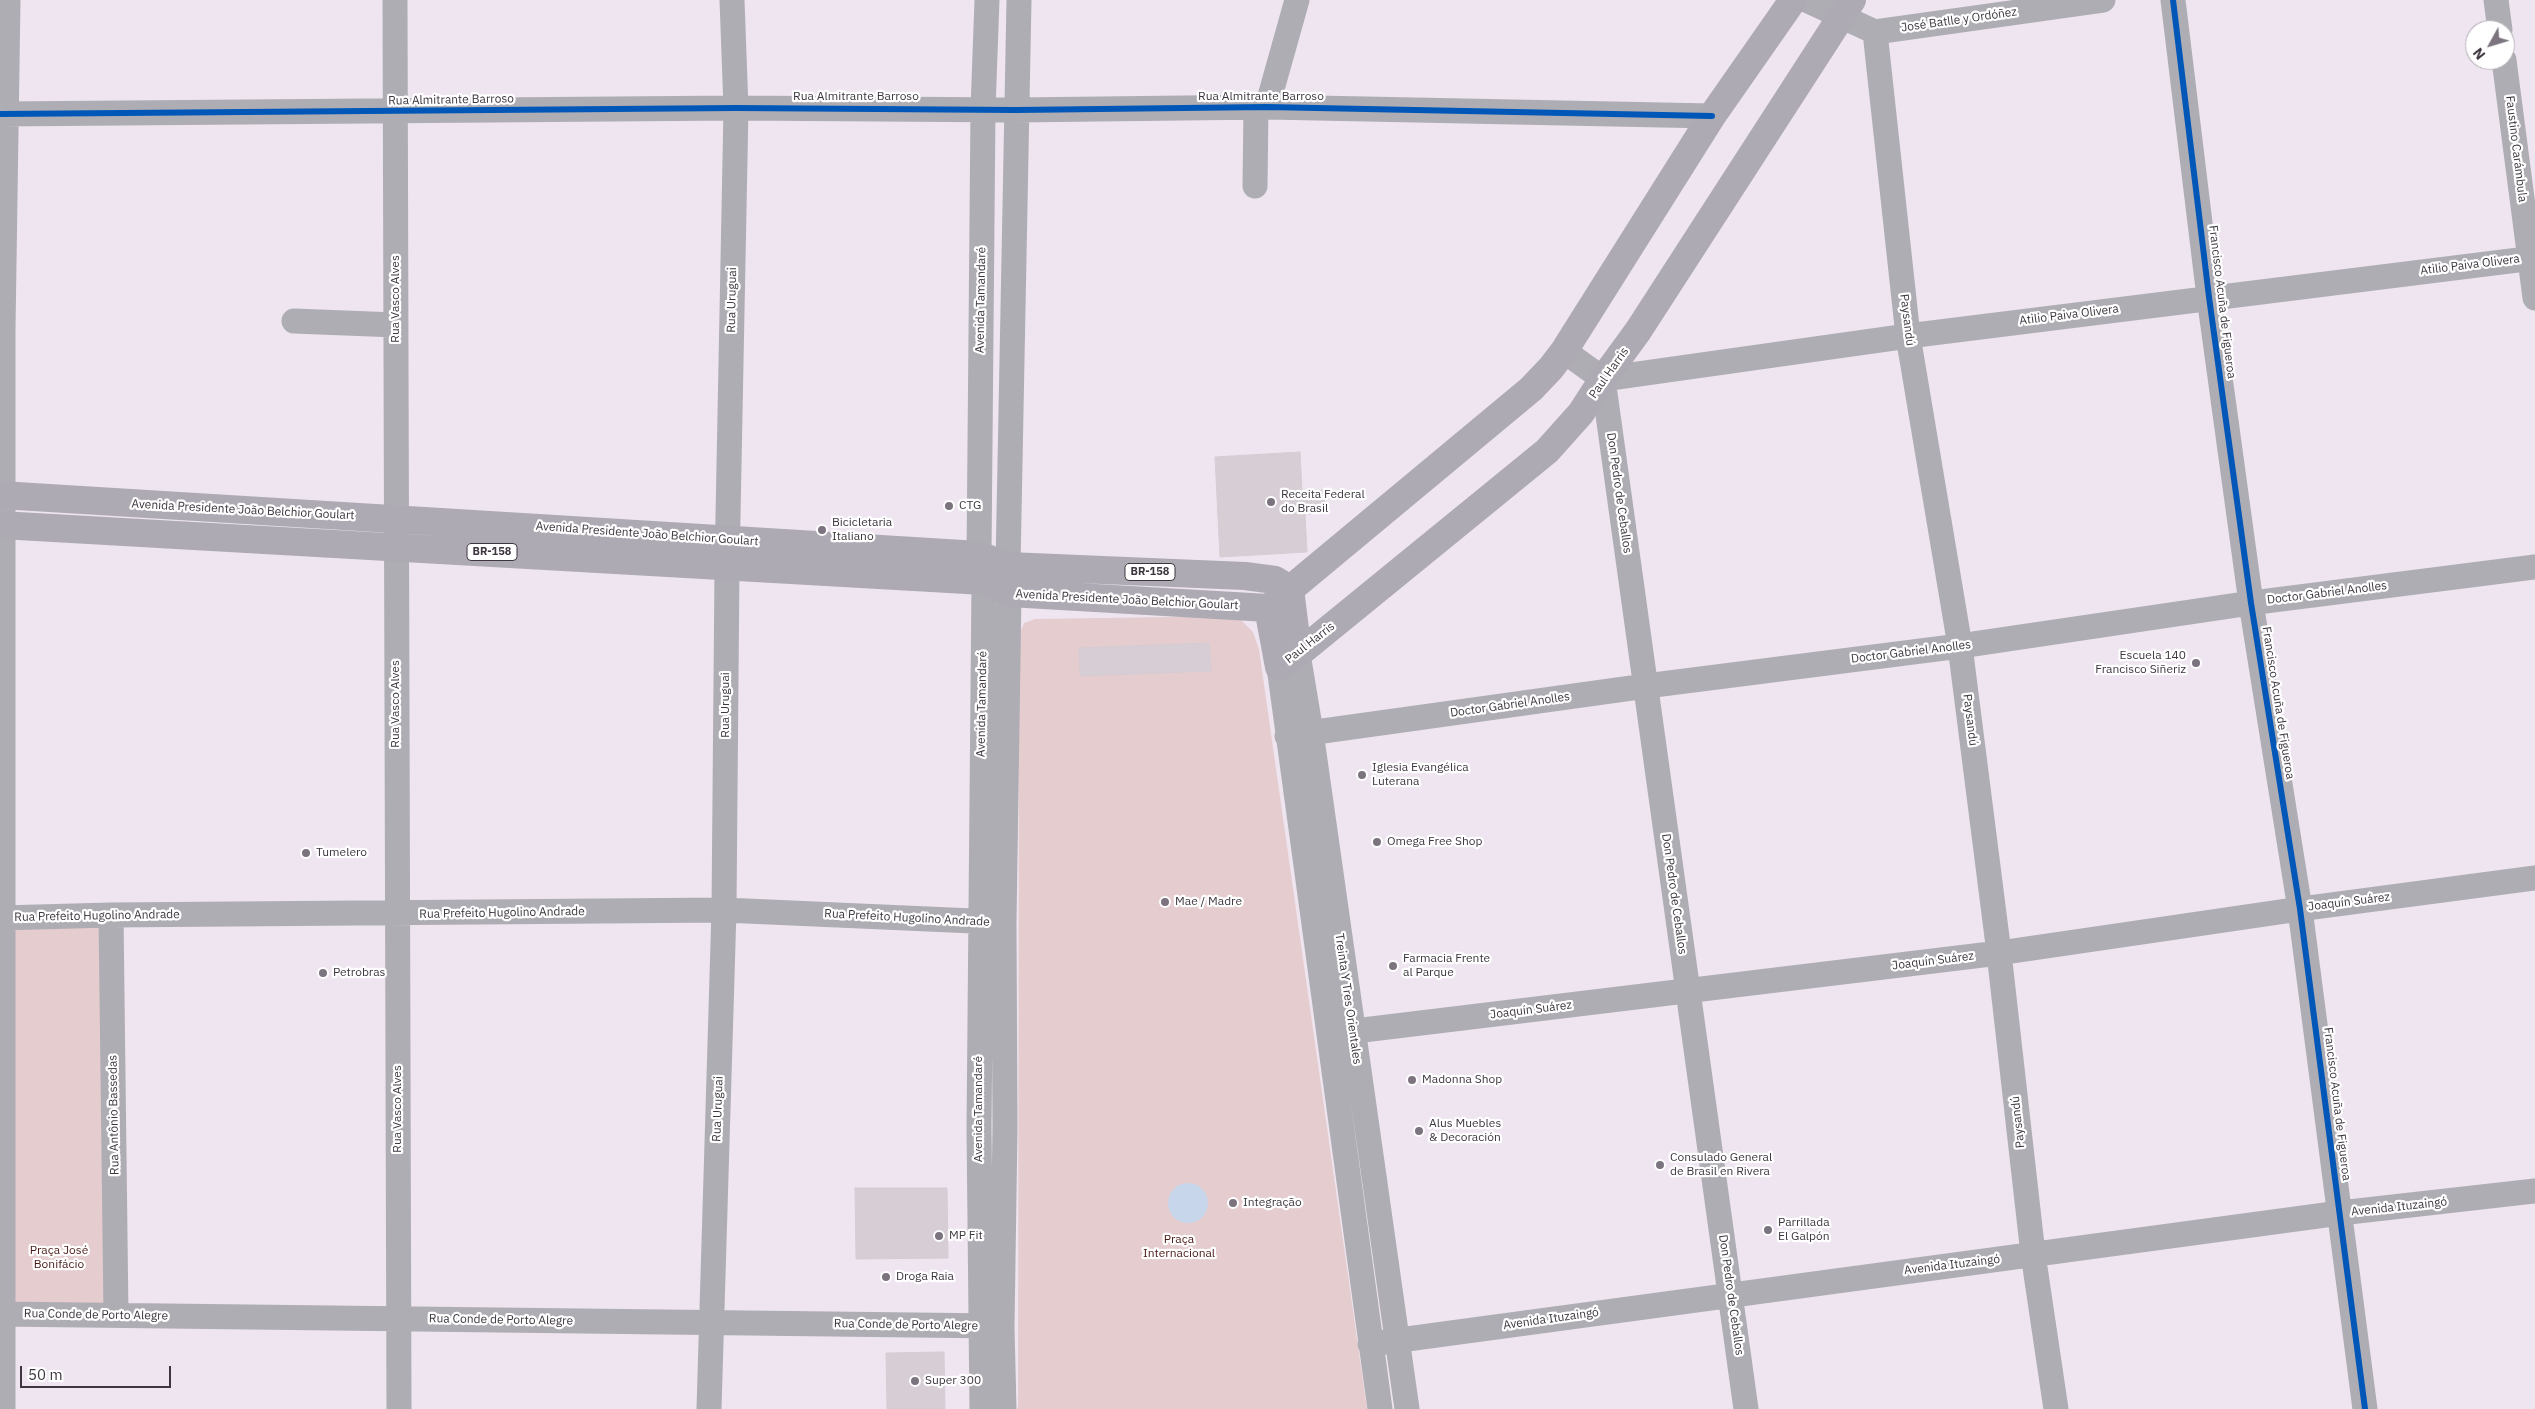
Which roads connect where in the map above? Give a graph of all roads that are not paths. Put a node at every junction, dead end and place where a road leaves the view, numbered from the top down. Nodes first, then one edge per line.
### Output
1 (8, 0) edge
2 (395, 0) edge
3 (732, 0) edge
4 (987, 0) edge
5 (1019, 0) edge
6 (1297, 0) edge
7 (1793, 0) edge
8 (1806, 0) edge
9 (2104, 0) edge
10 (2174, 0) edge
11 (2496, 0) edge
12 (1847, 9) edge
13 (2499, 20) edge
14 (1875, 32) junction
15 (2505, 70) edge
16 (1262, 107) junction
17 (736, 108) junction
18 (983, 108) junction
19 (1016, 110) junction
20 (396, 112) junction
21 (4, 114) edge
22 (1712, 116) junction
23 (1255, 186) dead end
24 (2532, 258) edge
25 (2209, 297) junction
26 (2535, 298) edge
27 (294, 321) dead end
28 (396, 324) junction
29 (2, 330) edge
30 (1908, 336) junction
31 (1564, 351) junction
32 (1603, 379) junction
33 (2, 495) edge
34 (395, 518) junction
35 (2, 525) edge
36 (395, 547) junction
37 (727, 554) junction
38 (978, 555) junction
39 (1008, 566) junction
40 (2535, 567) edge
41 (984, 581) junction
42 (1290, 590) junction
43 (1009, 593) junction
44 (2251, 602) junction
45 (1268, 608) junction
46 (1960, 646) junction
47 (1288, 661) junction
48 (1646, 686) junction
49 (1299, 734) junction
50 (2535, 878) edge
51 (2300, 908) junction
52 (724, 910) junction
53 (397, 914) junction
54 (111, 915) junction
55 (2, 918) edge
56 (992, 922) junction
57 (1999, 953) junction
58 (1687, 991) junction
59 (1341, 1033) junction
60 (2535, 1192) edge
61 (2340, 1213) junction
62 (2033, 1254) junction
63 (1731, 1294) junction
64 (2, 1314) edge
65 (116, 1315) junction
66 (399, 1319) junction
67 (711, 1322) junction
68 (991, 1326) junction
69 (1397, 1340) junction
70 (1370, 1344) junction
71 (3, 1409) edge
72 (399, 1409) edge
73 (710, 1409) edge
74 (982, 1409) edge
75 (1004, 1409) edge
76 (1380, 1409) edge
77 (1407, 1409) edge
78 (1746, 1409) edge
79 (2056, 1409) edge
80 (2365, 1409) edge

1 - 21 street
2 - 20 street, Rua Vasco Alves
3 - 17 street, Rua Uruguai
4 - 18 street, Avenida Tamandaré
5 - 19 street, Avenida Tamandaré
6 - 16 street
7 - 22 highway
8 - 12 street
9 - 14 street, José Batlle y Ordóñez
10 - 25 street, Francisco Acuña de Figueroa
11 - 13 street
12 - 14 street
12 - 32 highway, Paul Harris
14 - 30 street, Paysandú
15 - 24 street, Faustino Carámbula
16 - 19 street, Rua Almitrante Barroso
16 - 22 street, Rua Almitrante Barroso
16 - 23 street
17 - 18 street, Rua Almitrante Barroso
17 - 20 street, Rua Almitrante Barroso
17 - 37 street, Rua Uruguai
18 - 19 street, Rua Almitrante Barroso
18 - 38 street, Avenida Tamandaré
19 - 39 street, Avenida Tamandaré
20 - 21 street, Rua Almitrante Barroso
20 - 28 street, Rua Vasco Alves
21 - 29 street
22 - 31 highway
24 - 25 street, Atilio Paiva Olivera
24 - 26 street, Faustino Carámbula
25 - 30 street, Atilio Paiva Olivera
25 - 44 street, Francisco Acuña de Figueroa
27 - 28 street
28 - 34 street, Rua Vasco Alves
29 - 33 street
30 - 32 street, Atilio Paiva Olivera
30 - 46 street, Paysandú
31 - 32 street
31 - 42 highway
32 - 47 highway, Paul Harris
32 - 48 street, Don Pedro de Ceballos
33 - 34 highway, Avenida Presidente João Belchior Goulart / BR-158
33 - 35 street
34 - 36 street, Rua Vasco Alves
34 - 37 highway, Avenida Presidente João Belchior Goulart / BR-158
35 - 36 highway, Avenida Presidente João Belchior Goulart / BR-158
35 - 55 street
36 - 37 highway, Avenida Presidente João Belchior Goulart / BR-158
36 - 53 street, Rua Vasco Alves
37 - 38 highway, Avenida Presidente João Belchior Goulart / BR-158
37 - 41 highway, Avenida Presidente João Belchior Goulart / BR-158
37 - 52 street, Rua Uruguai
38 - 39 highway, Avenida Presidente João Belchior Goulart / BR-158
38 - 41 street, Avenida Tamandaré
39 - 42 highway, Avenida Presidente João Belchior Goulart / BR-158
39 - 43 street, Avenida Tamandaré
40 - 44 street, Doctor Gabriel Anolles
41 - 43 highway, Avenida Presidente João Belchior Goulart / BR-158
41 - 56 street, Avenida Tamandaré
42 - 45 highway
42 - 47 highway, Treinta Y Tres Orientales
43 - 45 highway, Avenida Presidente João Belchior Goulart / BR-158
43 - 56 street, Avenida Tamandaré
44 - 46 street, Doctor Gabriel Anolles
44 - 51 street, Francisco Acuña de Figueroa
45 - 47 highway
46 - 48 street, Doctor Gabriel Anolles
46 - 57 street, Paysandú
47 - 49 street, Treinta Y Tres Orientales
48 - 49 street, Doctor Gabriel Anolles
48 - 58 street, Don Pedro de Ceballos
49 - 59 street, Treinta Y Tres Orientales
50 - 51 street, Joaquín Suárez
51 - 57 street, Joaquín Suárez
51 - 61 street, Francisco Acuña de Figueroa
52 - 53 street, Rua Prefeito Hugolino Andrade
52 - 56 street, Rua Prefeito Hugolino Andrade
52 - 67 street, Rua Uruguai
53 - 54 street, Rua Prefeito Hugolino Andrade
53 - 66 street, Rua Vasco Alves
54 - 55 street, Rua Prefeito Hugolino Andrade
54 - 65 street, Rua Antônio Bassedas
55 - 64 street
56 - 68 street, Avenida Tamandaré
57 - 58 street, Joaquín Suárez
57 - 62 street, Paysandú
58 - 59 street, Joaquín Suárez
58 - 63 street, Don Pedro de Ceballos
59 - 69 street, Treinta Y Tres Orientales
59 - 70 street, Treinta Y Tres Orientales
60 - 61 street, Avenida Ituzaingó
61 - 62 street, Avenida Ituzaingó
61 - 80 street, Francisco Acuña de Figueroa
62 - 63 street, Avenida Ituzaingó
62 - 79 street, Paysandú
63 - 69 street, Avenida Ituzaingó
63 - 78 street, Don Pedro de Ceballos
64 - 65 street, Rua Conde de Porto Alegre
64 - 71 street
65 - 66 street, Rua Conde de Porto Alegre
66 - 67 street, Rua Conde de Porto Alegre
66 - 72 street, Rua Vasco Alves
67 - 68 street, Rua Conde de Porto Alegre
67 - 73 street, Rua Uruguai
68 - 74 street, Avenida Tamandaré
68 - 75 street, Avenida Tamandaré
69 - 70 street, Avenida Ituzaingó
69 - 77 street, Treinta Y Tres Orientales
70 - 76 street, Treinta Y Tres Orientales

